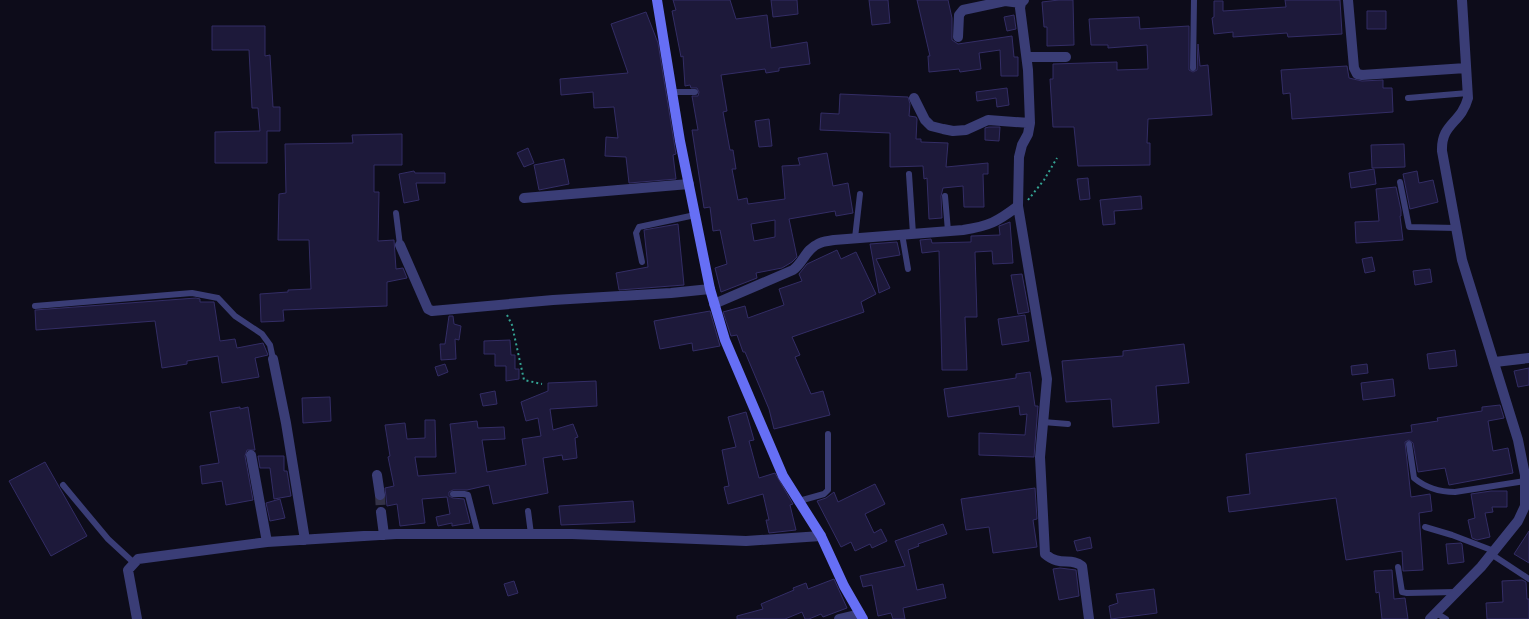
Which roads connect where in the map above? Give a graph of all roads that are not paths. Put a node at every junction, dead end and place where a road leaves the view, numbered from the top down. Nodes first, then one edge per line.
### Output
1 (657, 0) edge
2 (1194, 0) edge
3 (1348, 0) edge
4 (1462, 0) edge
5 (1022, 1) edge
6 (958, 37) dead end
7 (1027, 57) junction
8 (1066, 58) dead end
9 (1194, 68) dead end
10 (1466, 68) junction
11 (672, 92) junction
12 (695, 92) dead end
13 (1468, 93) junction
14 (914, 98) dead end
15 (1408, 98) dead end
16 (1030, 123) junction
17 (909, 174) dead end
18 (1400, 182) dead end
19 (689, 184) junction
20 (860, 194) dead end
21 (945, 196) dead end
22 (524, 198) dead end
23 (1018, 206) junction
24 (396, 213) dead end
25 (695, 215) junction
26 (1456, 228) junction
27 (948, 231) junction
28 (902, 234) junction
29 (914, 234) junction
30 (855, 238) junction
31 (400, 245) joint
32 (642, 262) dead end
33 (908, 269) dead end
34 (710, 289) junction
35 (714, 304) junction
36 (35, 306) dead end
37 (1529, 358) edge
38 (273, 359) joint
39 (1495, 362) junction
40 (1043, 422) junction
41 (1068, 424) dead end
42 (828, 434) dead end
43 (1409, 444) dead end
44 (251, 455) dead end
45 (377, 475) dead end
46 (1525, 481) junction
47 (63, 485) dead end
48 (453, 494) dead end
49 (380, 495) tunnel mouth
50 (799, 501) junction
51 (528, 511) dead end
52 (381, 512) tunnel mouth
53 (1425, 528) dead end
54 (478, 534) junction
55 (531, 534) junction
56 (384, 535) junction
57 (820, 536) junction
58 (305, 540) junction
59 (267, 542) junction
60 (1493, 552) junction
61 (134, 563) junction
62 (1398, 567) dead end
63 (1529, 579) edge
64 (1456, 592) junction
65 (1433, 616) edge
66 (862, 617) edge
67 (137, 619) edge
68 (839, 619) edge
69 (1089, 619) edge
70 (1446, 619) edge

1 - 11 street
2 - 9 lane
3 - 10 street
4 - 10 street
5 - 6 street
5 - 7 street
7 - 8 street
7 - 16 street
10 - 13 street
11 - 12 lane
11 - 19 street
13 - 15 lane
13 - 26 street
14 - 16 street
16 - 23 street
17 - 29 lane
18 - 26 lane
19 - 22 street
19 - 25 street
20 - 30 lane
21 - 27 lane
23 - 27 street
23 - 40 street
24 - 31 lane
25 - 32 lane
25 - 34 street
26 - 39 street
27 - 29 street
28 - 29 street
28 - 30 street
28 - 33 lane
30 - 35 street
31 - 34 street
34 - 35 street
35 - 50 street
36 - 38 lane
37 - 39 street
38 - 58 street
39 - 46 street
40 - 41 lane
40 - 69 street
42 - 50 lane
43 - 46 lane
44 - 59 street
45 - 49 street
46 - 60 street
47 - 61 lane
48 - 54 lane
50 - 57 street
51 - 55 lane
52 - 56 street
53 - 60 lane
54 - 55 street
54 - 56 street
55 - 57 street
56 - 58 street
57 - 66 street
58 - 59 street
59 - 61 street
60 - 63 lane
60 - 64 street
61 - 67 street
62 - 64 lane
64 - 65 street
65 - 70 lane
66 - 68 street

